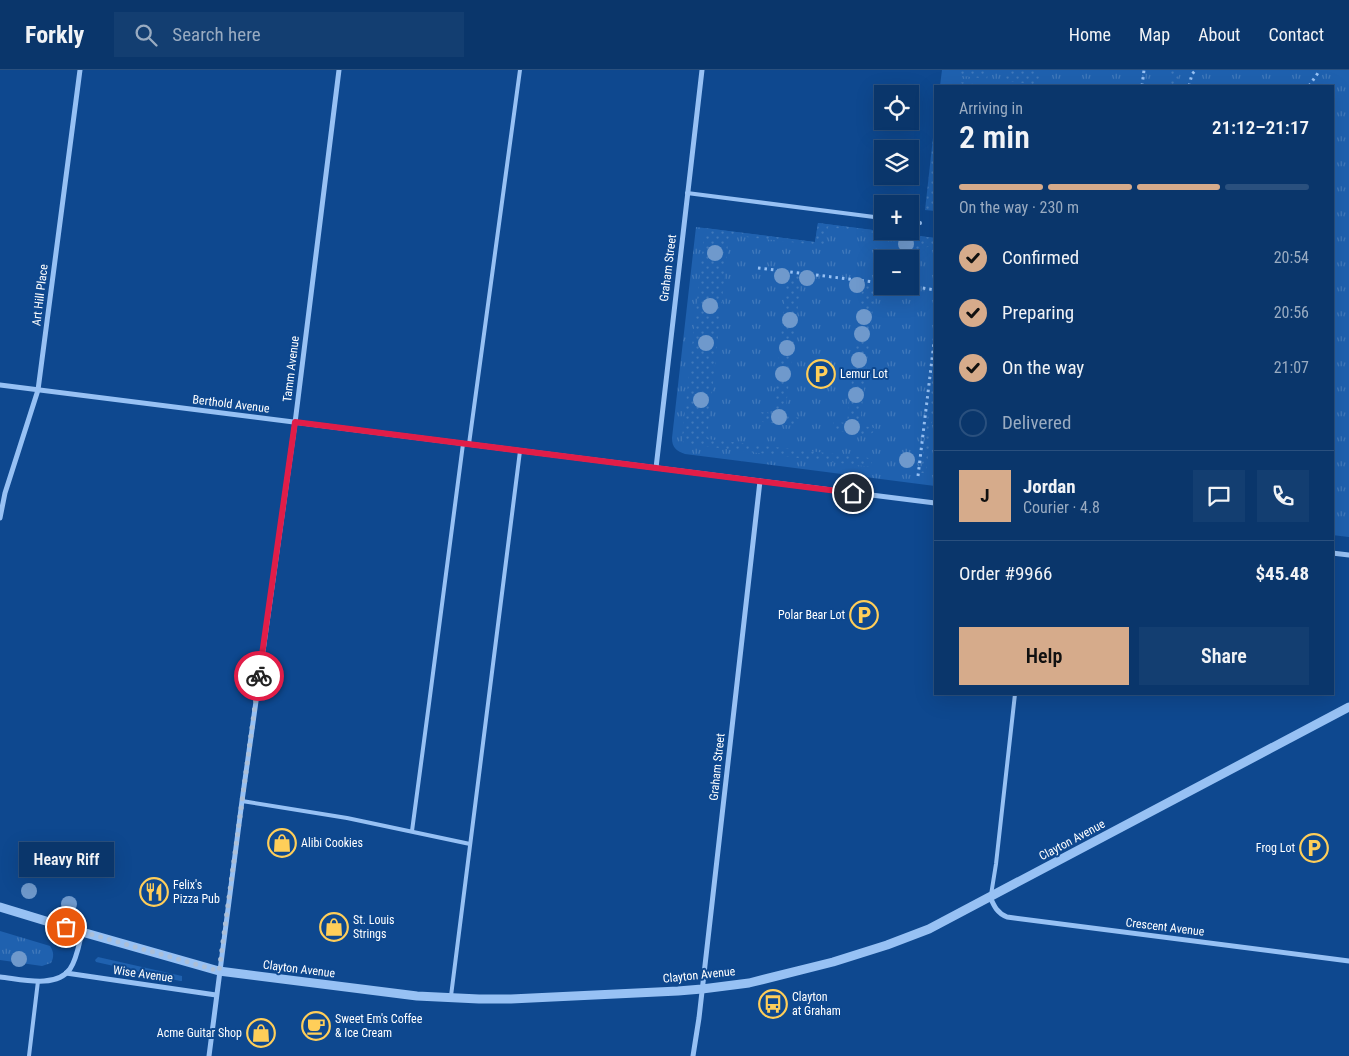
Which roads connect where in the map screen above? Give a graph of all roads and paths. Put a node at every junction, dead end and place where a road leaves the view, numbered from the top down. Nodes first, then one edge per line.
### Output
1 (80, 70) edge
2 (339, 70) edge
3 (520, 70) edge
4 (702, 70) edge
5 (1144, 70) edge
6 (1196, 70) edge
7 (1320, 70) edge
8 (1142, 85) edge
9 (1189, 85) edge
10 (1310, 85) edge
11 (687, 193) junction
12 (874, 217) edge
13 (758, 268) dead end
14 (874, 282) edge
15 (919, 287) edge
16 (934, 290) edge
17 (934, 342) edge
18 (0, 385) edge
19 (38, 390) junction
20 (295, 422) junction
21 (463, 444) junction
22 (469, 444) junction
23 (520, 450) junction
24 (656, 468) junction
25 (918, 476) dead end
26 (760, 481) junction
27 (934, 503) edge
28 (0, 518) edge
29 (1334, 553) edge
30 (1349, 555) edge
31 (1015, 695) edge
32 (1349, 707) edge
33 (242, 801) junction
34 (412, 831) junction
35 (470, 844) junction
36 (990, 897) junction
37 (0, 907) edge
38 (82, 932) junction
39 (1349, 961) edge
40 (219, 971) junction
41 (66, 973) junction
42 (0, 977) edge
43 (38, 982) junction
44 (702, 989) junction
45 (216, 996) junction
46 (450, 998) junction
47 (29, 1056) edge
48 (209, 1056) edge
49 (693, 1056) edge

1 - 19 street, Art Hill Place
2 - 20 street, Tamm Avenue
3 - 22 lane
4 - 11 street, Graham Street
5 - 8 path
6 - 9 path
7 - 10 path
11 - 12 lane
11 - 24 street, Graham Street
13 - 14 path
15 - 16 path
17 - 25 path
18 - 19 street, Berthold Avenue
19 - 20 street, Berthold Avenue
19 - 28 street, Art Hill Place
20 - 21 street, Berthold Avenue
20 - 33 street, Tamm Avenue
21 - 22 street, Berthold Avenue
21 - 34 lane
22 - 23 street, Berthold Avenue
23 - 24 street, Berthold Avenue
23 - 35 lane
24 - 26 street, Berthold Avenue
26 - 27 street, Berthold Avenue
26 - 44 street, Graham Street
29 - 30 street
31 - 36 lane
32 - 36 street, Clayton Avenue
33 - 34 lane
33 - 40 street, Tamm Avenue
34 - 35 lane
35 - 46 lane
36 - 39 street, Crescent Avenue
36 - 44 street, Clayton Avenue
37 - 38 street, Clayton Avenue
38 - 40 street, Clayton Avenue
38 - 41 street
40 - 45 street, Tamm Avenue
40 - 46 street, Clayton Avenue
41 - 43 street
41 - 45 street, Wise Avenue
42 - 43 street
43 - 47 lane
44 - 46 street, Clayton Avenue
44 - 49 street, Graham Street
45 - 48 street, Tamm Avenue

